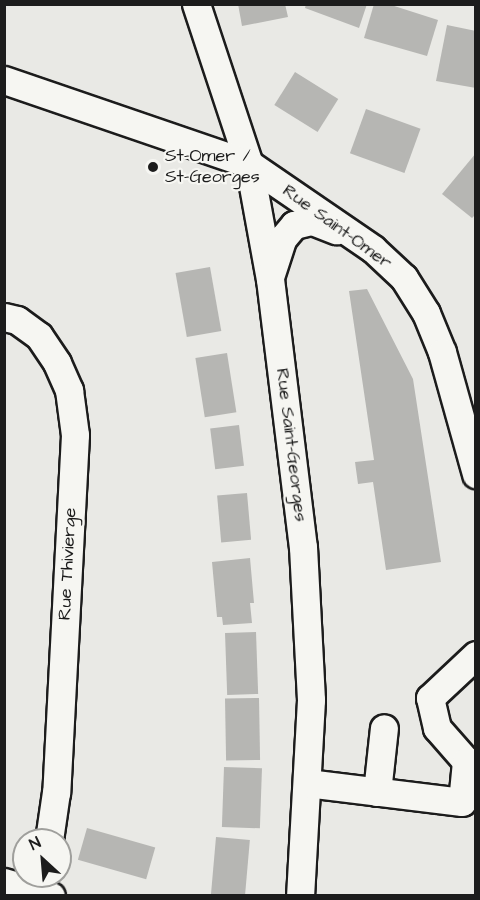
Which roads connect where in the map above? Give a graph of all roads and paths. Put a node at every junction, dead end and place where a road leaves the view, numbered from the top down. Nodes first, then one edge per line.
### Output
1 (196, 4) edge
2 (4, 80) edge
3 (249, 164) junction
4 (373, 249) junction
5 (270, 279) junction
6 (4, 317) edge
7 (476, 474) edge
8 (476, 655) edge
9 (384, 728) dead end
10 (471, 762) edge
11 (307, 783) junction
12 (377, 792) junction
13 (51, 828) edge
14 (300, 896) edge

1 - 3 street, Rue Saint-Georges
2 - 3 street, Rue Saint-Omer
3 - 4 street, Rue Saint-Omer
3 - 5 street, Rue Saint-Georges
4 - 5 street
4 - 7 street, Rue Saint-Omer
5 - 11 street, Rue Saint-Georges
6 - 13 street, Rue Thivierge
8 - 10 street
9 - 12 street
10 - 12 street
11 - 12 street
11 - 14 street, Rue Saint-Georges

